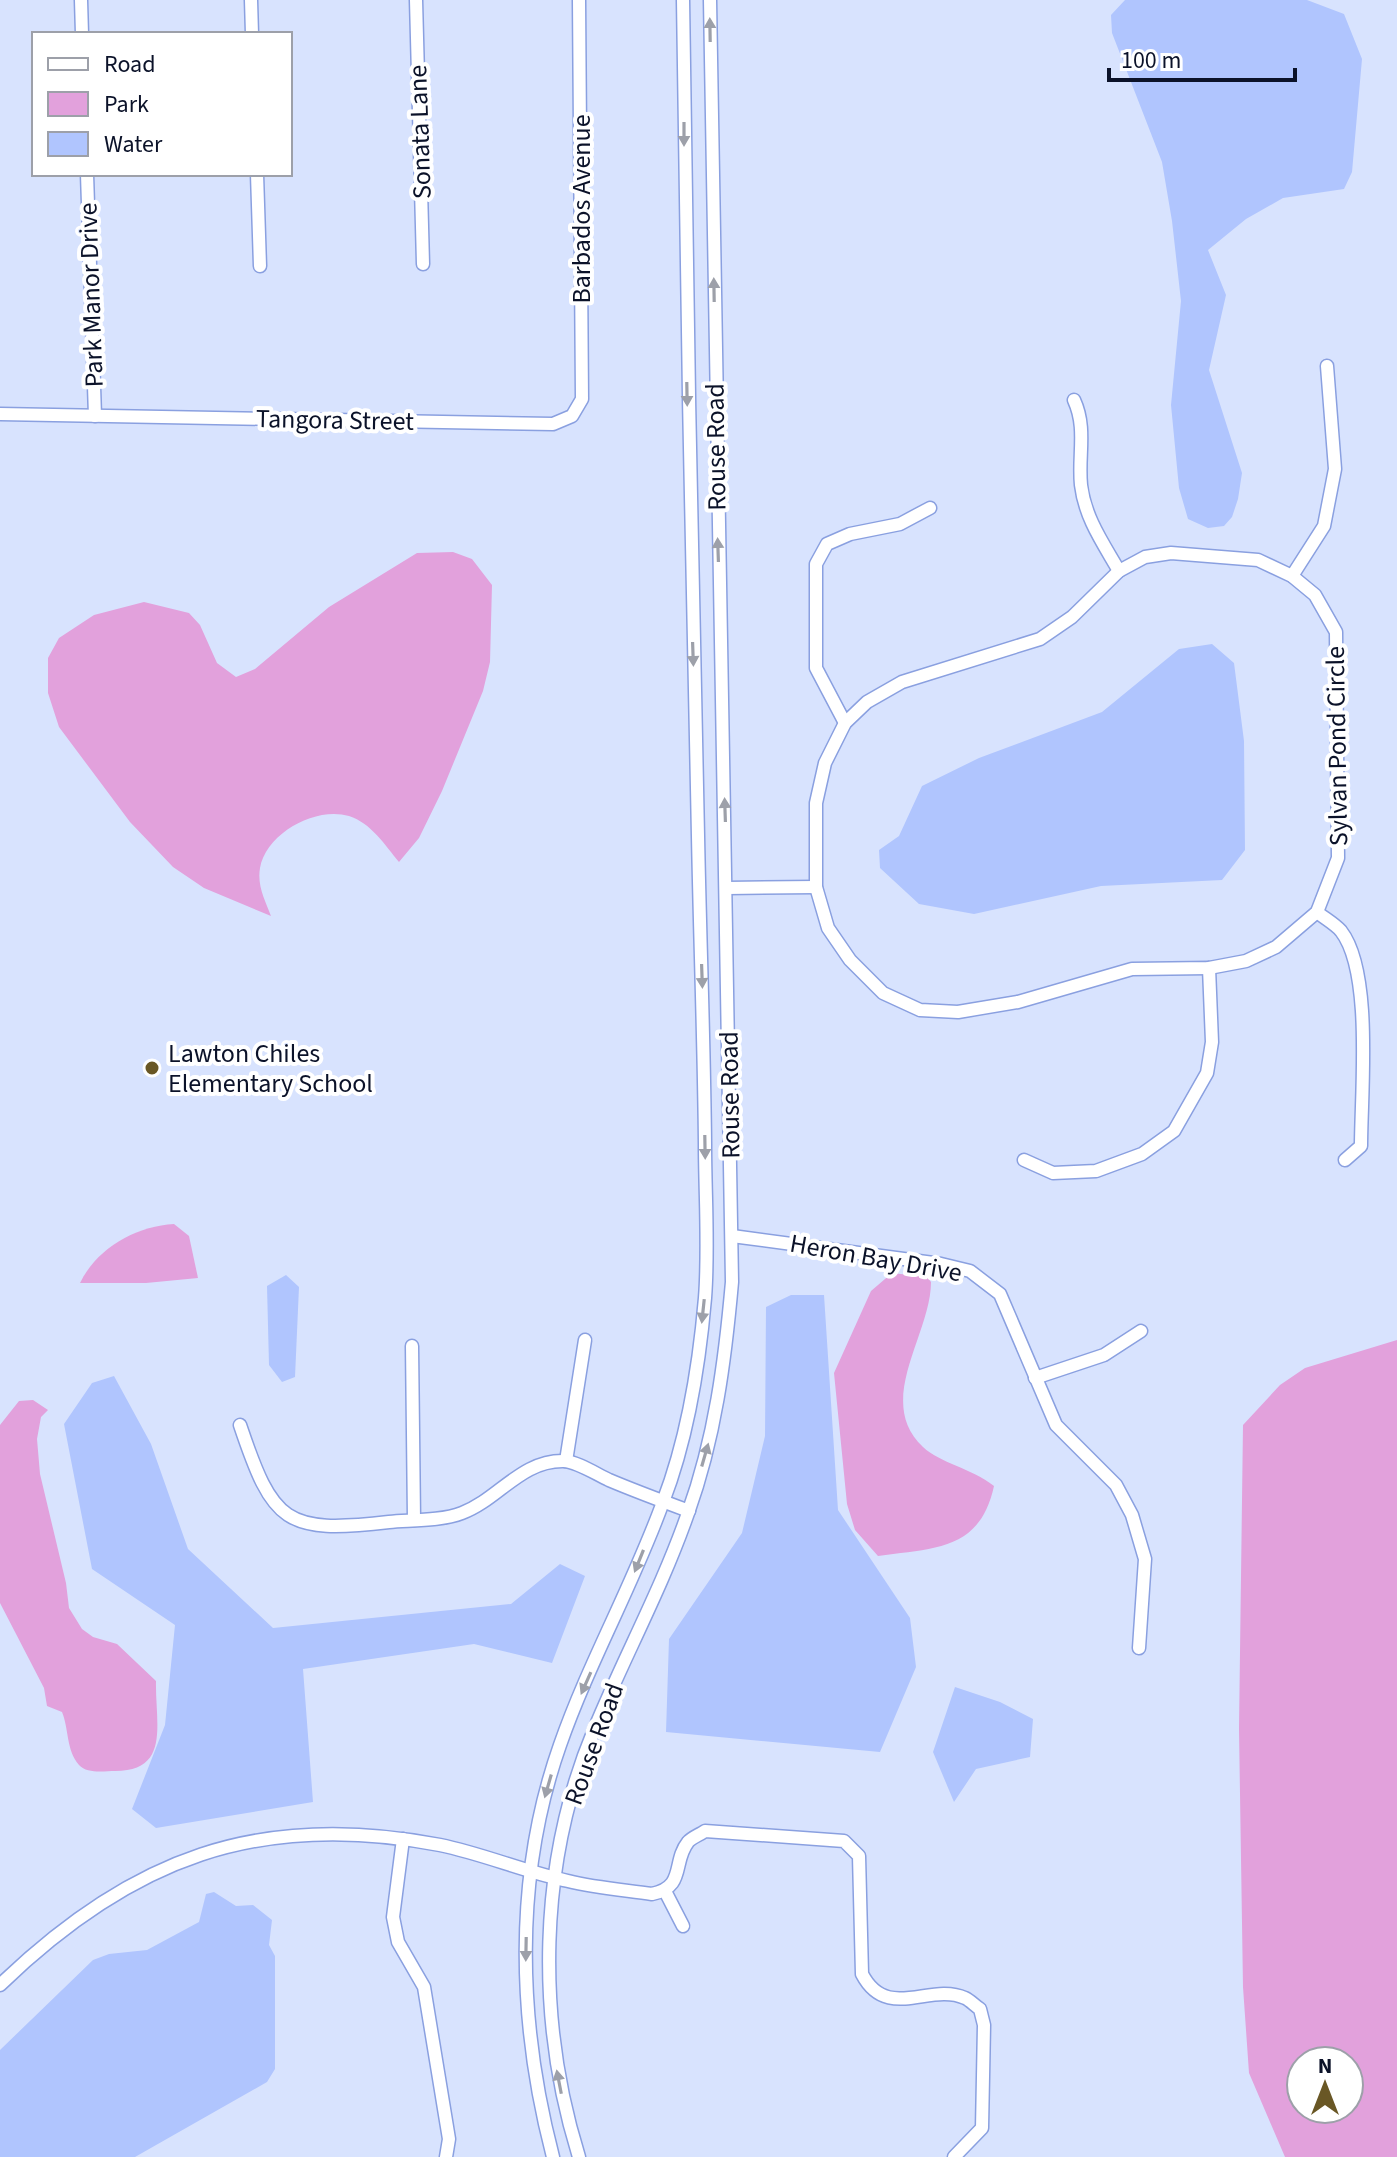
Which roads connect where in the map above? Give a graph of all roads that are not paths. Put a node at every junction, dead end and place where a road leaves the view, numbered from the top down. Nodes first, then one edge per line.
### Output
1 (81, 0) edge
2 (251, 0) edge
3 (416, 0) edge
4 (579, 0) edge
5 (683, 0) edge
6 (710, 0) edge
7 (82, 32) edge
8 (252, 32) edge
9 (87, 176) edge
10 (257, 176) edge
11 (423, 264) dead end
12 (260, 266) dead end
13 (1327, 366) dead end
14 (1074, 400) dead end
15 (0, 414) edge
16 (95, 416) junction
17 (572, 416) joint
18 (930, 508) dead end
19 (1119, 571) junction
20 (1292, 576) junction
21 (845, 723) junction
22 (816, 887) junction
23 (727, 888) junction
24 (1317, 912) junction
25 (1209, 968) junction
26 (1024, 1160) dead end
27 (1345, 1160) dead end
28 (732, 1236) junction
29 (1141, 1331) dead end
30 (585, 1340) dead end
31 (412, 1346) dead end
32 (1035, 1378) junction
33 (240, 1425) dead end
34 (566, 1461) junction
35 (664, 1501) junction
36 (689, 1511) junction
37 (414, 1520) junction
38 (1139, 1648) dead end
39 (403, 1839) junction
40 (530, 1871) junction
41 (554, 1878) junction
42 (665, 1891) junction
43 (683, 1926) dead end
44 (0, 1985) edge
45 (446, 2157) edge
46 (553, 2157) edge
47 (579, 2157) edge
48 (954, 2157) edge

1 - 7 street
2 - 8 street
3 - 11 street, Sonata Lane
4 - 17 street, Barbados Avenue
5 -> 35 street, Rouse Road
23 -> 6 street, Rouse Road
9 - 16 street, Park Manor Drive
10 - 12 street
13 - 20 street
14 - 19 street
15 - 16 street, Park Manor Drive
16 - 17 street, Tangora Street
18 - 21 street
19 - 20 street, Sylvan Pond Circle
19 - 21 street, Sylvan Pond Circle
20 - 24 street, Sylvan Pond Circle
21 - 22 street, Sylvan Pond Circle
22 - 23 street
22 - 25 street, Sylvan Pond Circle
23 - 28 street, Rouse Road
24 - 25 street, Sylvan Pond Circle
24 - 27 street
25 - 26 street
28 - 32 street, Heron Bay Drive
36 -> 28 street, Rouse Road
29 - 32 street
30 - 34 street
31 - 37 street
32 - 38 street, Heron Bay Drive
33 - 37 street
34 - 35 street
34 - 37 street
35 - 36 street
35 -> 40 street, Rouse Road
36 - 41 street, Rouse Road
39 - 40 street
39 - 44 street
39 - 45 street
40 - 41 street
40 -> 46 street, Rouse Road
41 - 42 street
47 -> 41 street, Rouse Road
42 - 43 street
42 - 48 street

